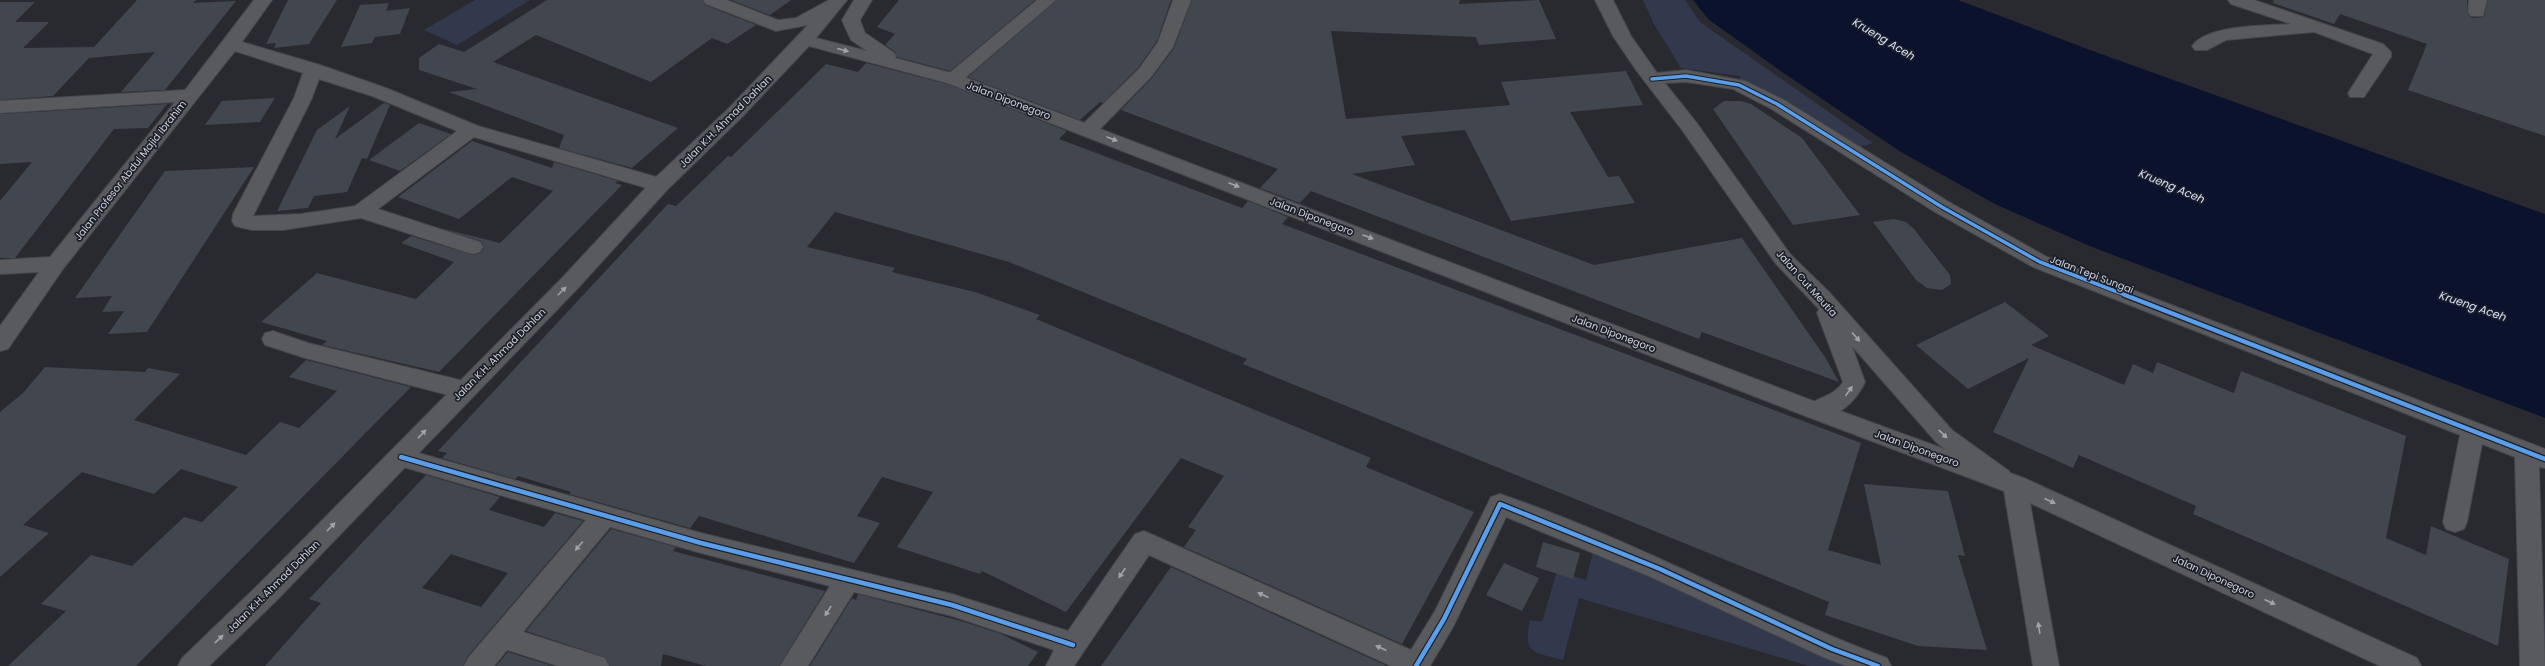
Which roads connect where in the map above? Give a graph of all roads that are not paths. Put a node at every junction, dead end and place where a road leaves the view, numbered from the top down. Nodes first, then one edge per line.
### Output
1 (263, 0) edge
2 (712, 0) edge
3 (832, 0) edge
4 (838, 0) edge
5 (863, 0) edge
6 (1047, 0) edge
7 (1182, 0) edge
8 (1604, 0) edge
9 (2237, 0) edge
10 (776, 26) junction
11 (2319, 27) junction
12 (805, 40) junction
13 (231, 44) junction
14 (2201, 46) dead end
15 (902, 67) junction
16 (314, 69) junction
17 (953, 79) junction
18 (1652, 79) junction
19 (2357, 93) dead end
20 (190, 95) junction
21 (0, 107) edge
22 (735, 113) junction
23 (471, 130) junction
24 (1088, 130) junction
25 (660, 185) junction
26 (362, 211) junction
27 (473, 247) dead end
28 (56, 264) junction
29 (0, 267) edge
30 (1822, 297) junction
31 (273, 339) dead end
32 (0, 344) edge
33 (464, 390) junction
34 (1816, 411) junction
35 (2472, 432) junction
36 (2536, 456) edge
37 (401, 457) junction
38 (2008, 482) junction
39 (605, 516) junction
40 (2455, 522) dead end
41 (849, 578) junction
42 (502, 637) junction
43 (1074, 645) junction
44 (1416, 665) edge
45 (191, 666) edge
46 (478, 666) edge
47 (596, 666) edge
48 (793, 666) edge
49 (1059, 666) edge
50 (1878, 666) edge
51 (2046, 666) edge
52 (2408, 666) edge
53 (2533, 666) edge

1 - 13 street, Jalan Profesor Abdul Majid Ibrahim
2 - 10 street
3 - 10 street
4 - 12 street, Jalan K.H. Ahmad Dahlan
5 - 15 street
6 - 17 street
7 - 24 street
8 - 18 street, Jalan Cut Meutia
9 - 11 street
10 - 22 street
11 - 14 street
11 - 19 street
12 -> 15 street, Jalan Diponegoro
12 - 22 street, Jalan K.H. Ahmad Dahlan
13 - 16 street
13 - 20 street, Jalan Profesor Abdul Majid Ibrahim
15 - 17 street, Jalan Diponegoro
16 - 23 street
16 - 26 street
17 - 24 street, Jalan Diponegoro
18 - 30 street, Jalan Cut Meutia
18 - 35 street, Jalan Tepi Sungai
20 - 21 street
20 - 28 street, Jalan Profesor Abdul Majid Ibrahim
22 - 25 street, Jalan K.H. Ahmad Dahlan
23 - 25 street
23 - 26 street
24 -> 34 street, Jalan Diponegoro
33 -> 25 street, Jalan K.H. Ahmad Dahlan
26 - 27 street
28 - 29 street
28 - 32 street, Jalan Profesor Abdul Majid Ibrahim
34 -> 30 street
30 -> 38 street, Jalan Cut Meutia
31 - 33 street
37 -> 33 street, Jalan K.H. Ahmad Dahlan
34 - 38 street, Jalan Diponegoro
35 - 36 street, Jalan Tepi Sungai
35 - 40 street
36 - 53 street
37 - 39 street
45 -> 37 street, Jalan K.H. Ahmad Dahlan
51 -> 38 street
38 -> 52 street, Jalan Diponegoro
39 - 41 street
39 -> 42 street
41 - 43 street
41 -> 48 street
42 - 46 street
42 - 47 street
44 -> 43 street
43 - 49 street
44 - 50 street

